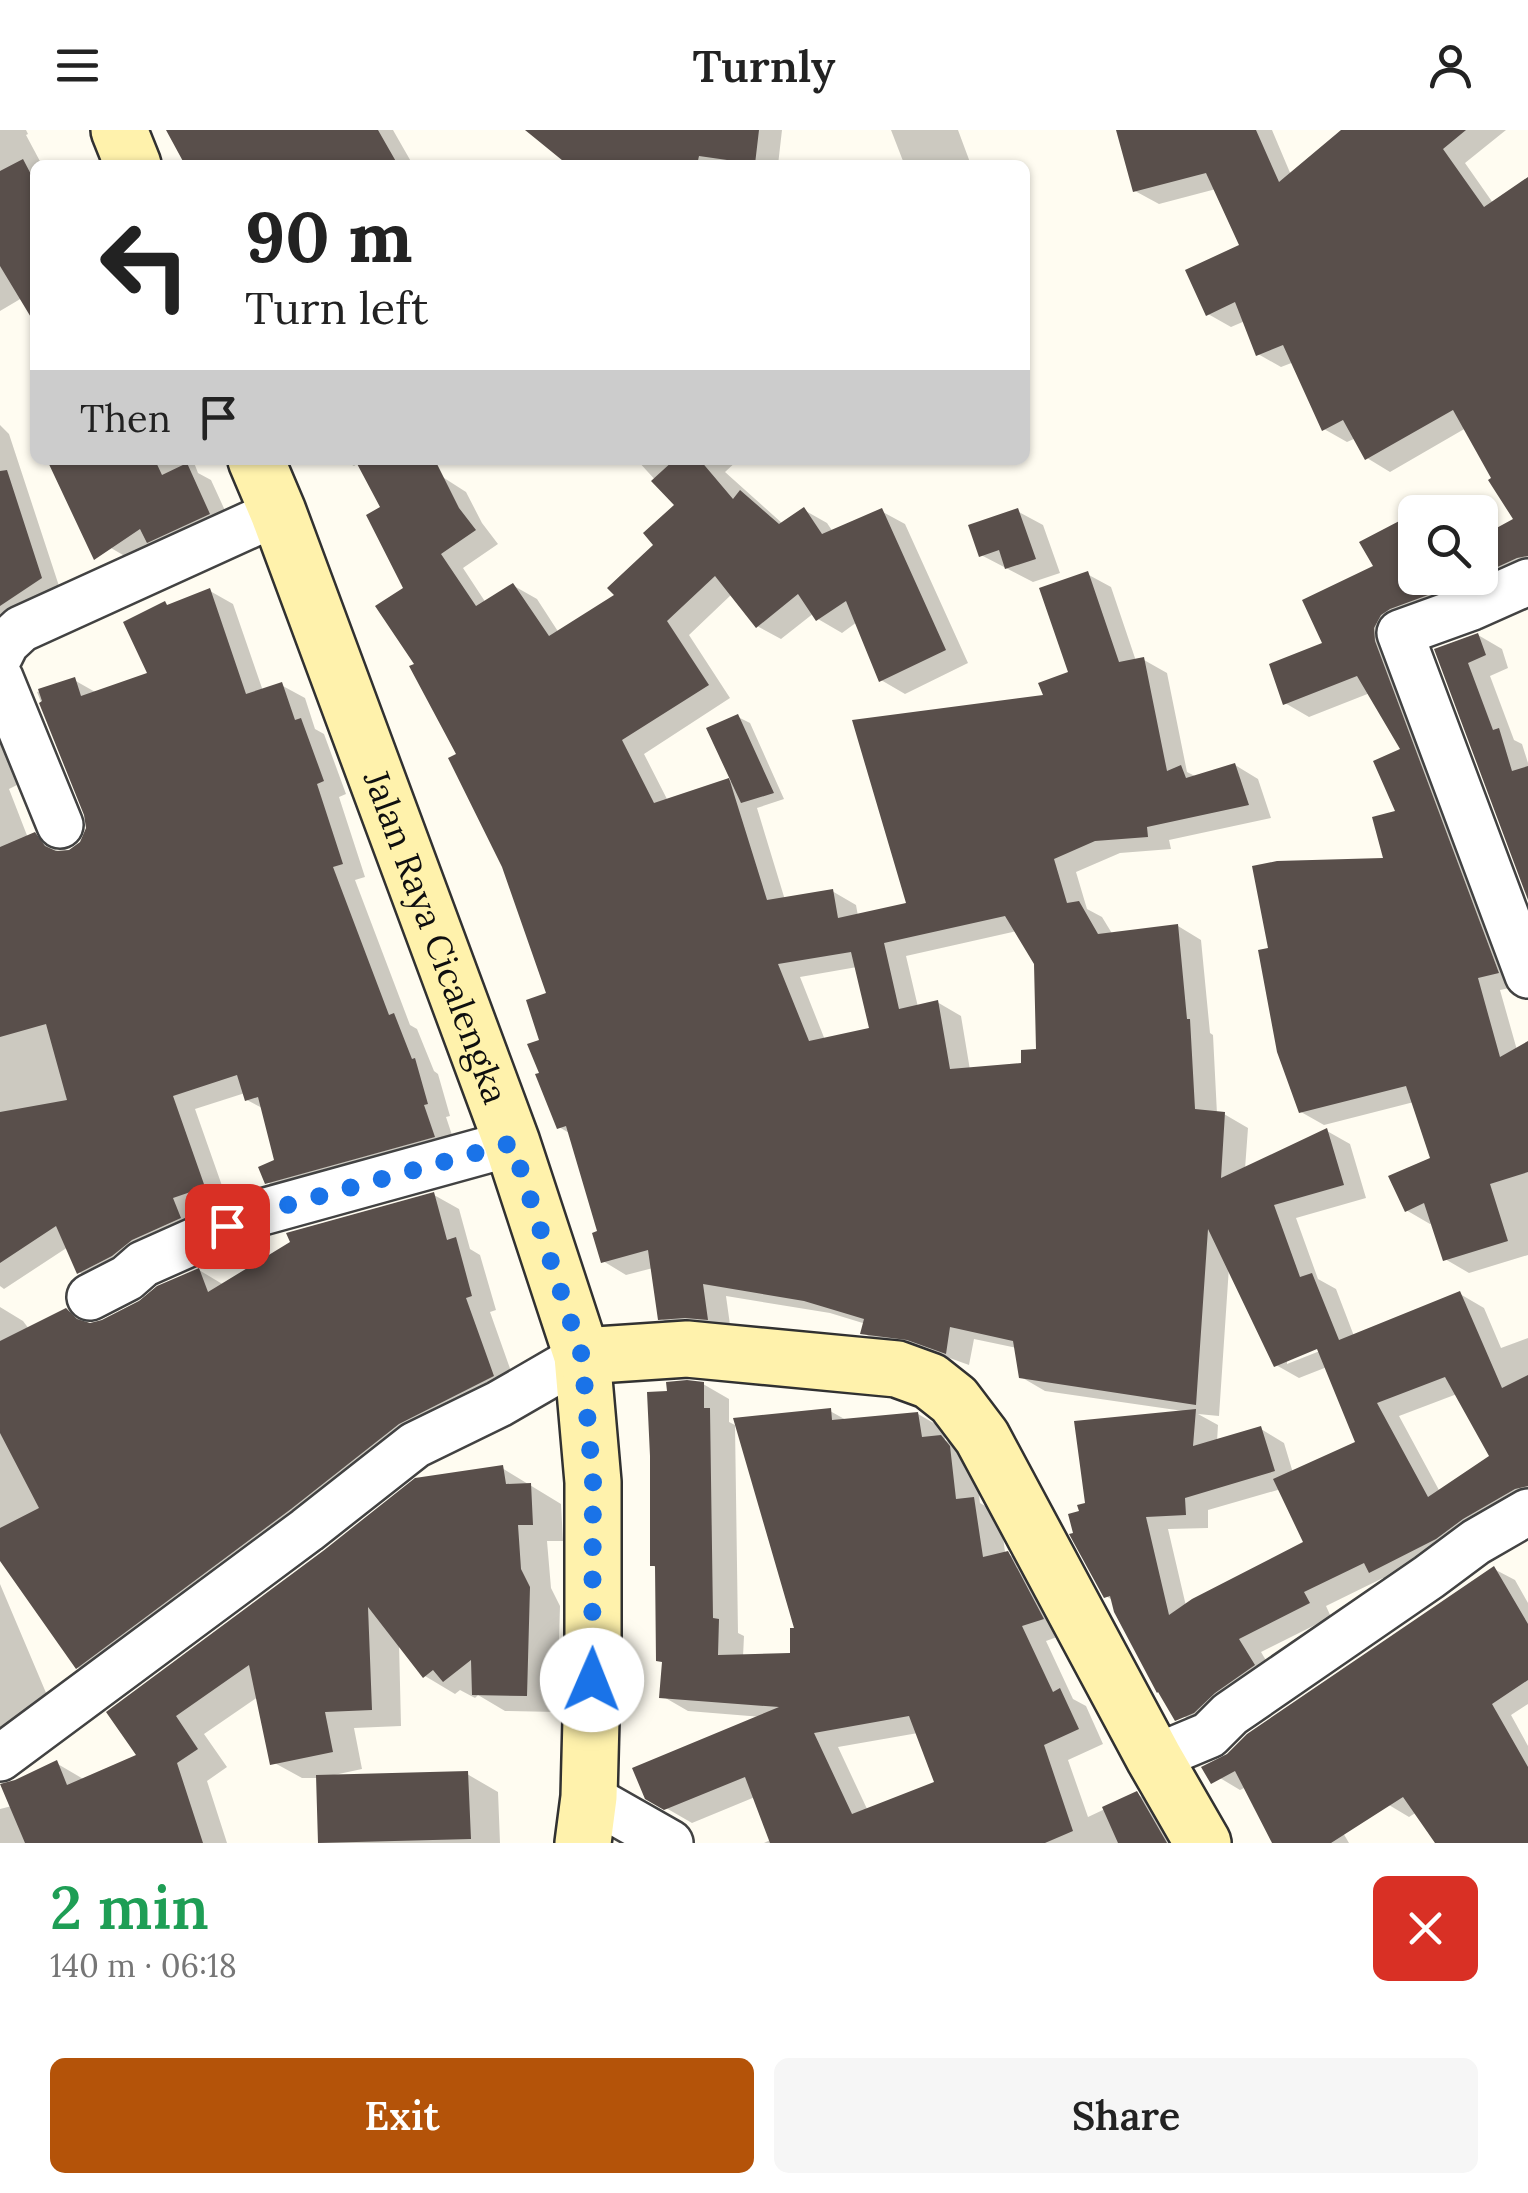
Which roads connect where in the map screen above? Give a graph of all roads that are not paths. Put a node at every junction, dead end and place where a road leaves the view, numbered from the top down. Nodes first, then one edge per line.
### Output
1 (118, 130) edge
2 (131, 160) edge
3 (258, 465) edge
4 (278, 512) junction
5 (1528, 582) edge
6 (0, 655) edge
7 (0, 678) edge
8 (60, 825) dead end
9 (1528, 975) edge
10 (512, 1143) junction
11 (90, 1298) dead end
12 (582, 1356) junction
13 (1528, 1512) edge
14 (0, 1758) edge
15 (1154, 1758) junction
16 (586, 1820) edge
17 (670, 1843) edge
18 (1202, 1843) edge

1 - 2 main road
3 - 4 main road, Jalan Raya Cicalengka
4 - 6 street
4 - 10 main road, Jalan Raya Cicalengka
5 - 9 street
7 - 8 street
10 - 11 street
10 - 12 main road, Jalan Raya Cicalengka
12 - 14 street
12 - 15 main road
12 - 16 main road, Jalan Raya Cicalengka
13 - 15 street
15 - 18 main road
16 - 17 street

